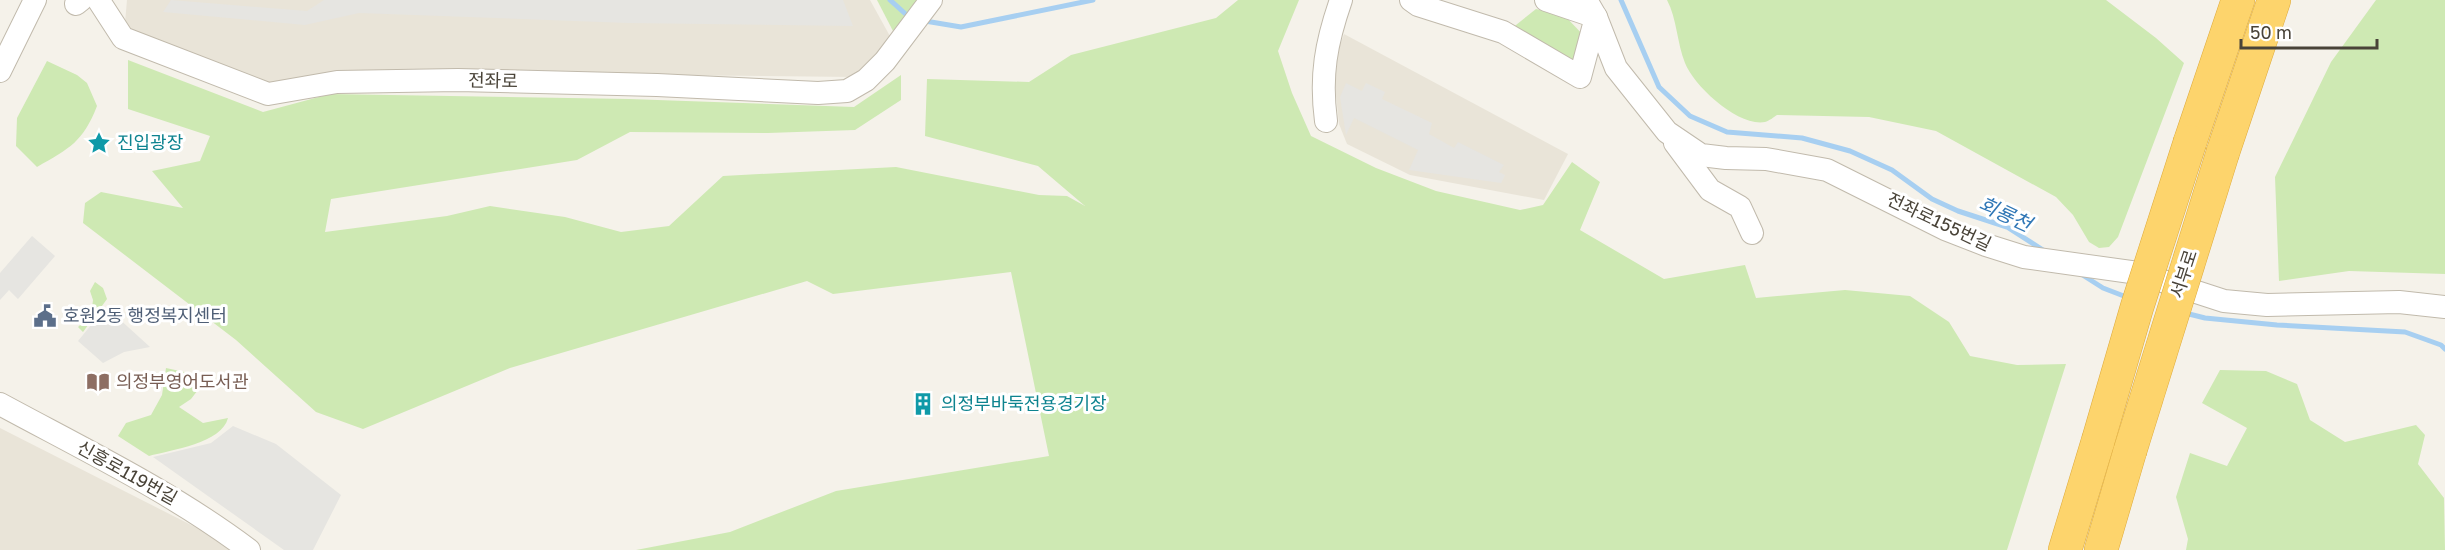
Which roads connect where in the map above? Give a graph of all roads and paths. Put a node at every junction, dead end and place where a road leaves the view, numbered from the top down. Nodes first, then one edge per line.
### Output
1 (931, 0) edge
2 (1341, 0) edge
3 (1411, 0) edge
4 (1546, 0) edge
5 (2238, 0) edge
6 (2274, 0) edge
7 (85, 2) edge
8 (1591, 9) edge
9 (30, 10) edge
10 (0, 71) edge
11 (1326, 121) dead end
12 (1667, 132) junction
13 (1752, 233) dead end
14 (2445, 307) edge
15 (0, 404) edge
16 (249, 550) edge
17 (2065, 550) edge
18 (2101, 550) edge

1 - 7 street, 전좌로
2 - 11 street
3 - 8 street
4 - 8 street
5 - 17 highway, 서부로, bridge
6 - 18 highway, 서부로, bridge
8 - 12 street, 전좌로155번길
9 - 10 street
12 - 13 street
12 - 14 street, 전좌로155번길
15 - 16 street, 신흥로119번길

